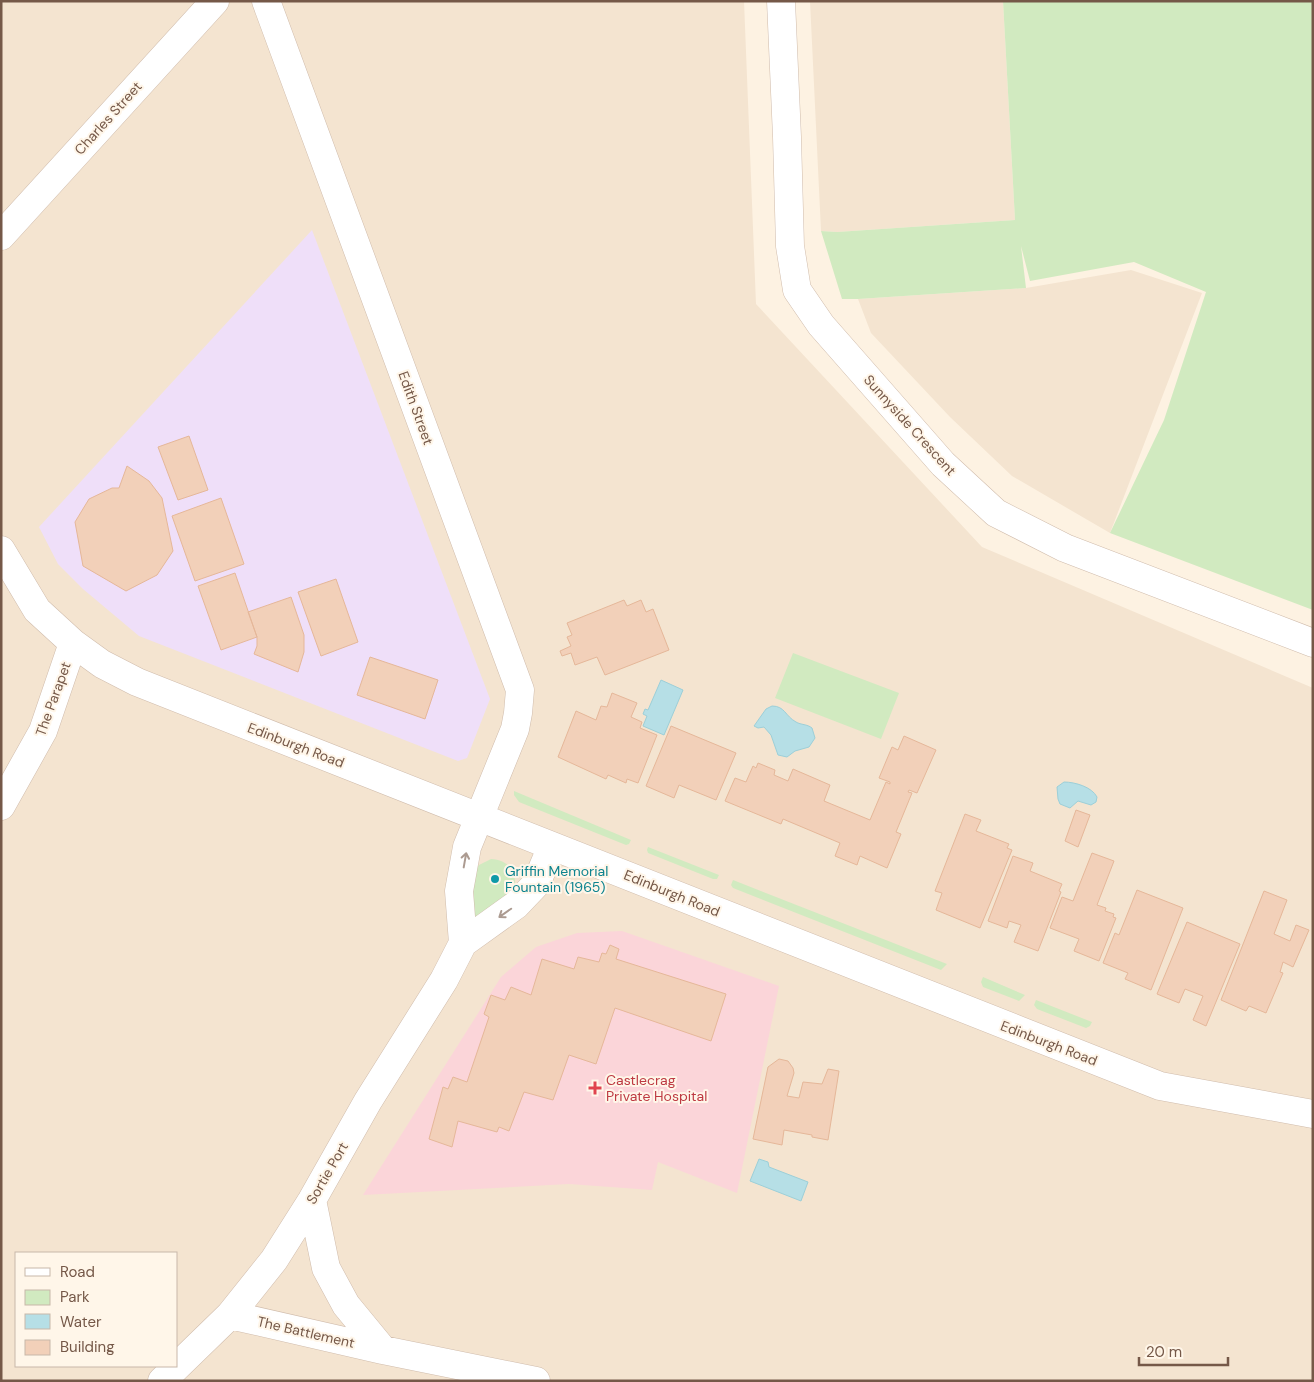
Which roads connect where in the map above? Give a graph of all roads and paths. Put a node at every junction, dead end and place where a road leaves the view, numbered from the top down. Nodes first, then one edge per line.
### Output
1 (215, 1) edge
2 (266, 1) edge
3 (781, 1) edge
4 (1, 236) edge
5 (1, 550) edge
6 (73, 643) junction
7 (1313, 643) edge
8 (1, 806) edge
9 (479, 816) junction
10 (552, 846) junction
11 (462, 943) junction
12 (1313, 1114) edge
13 (312, 1200) junction
14 (230, 1315) junction
15 (383, 1350) junction
16 (178, 1365) edge
17 (176, 1367) edge
18 (162, 1381) edge
19 (536, 1381) edge

1 - 4 street, Charles Street
2 - 9 street, Edith Street
3 - 7 street, Sunnyside Crescent
5 - 6 street, Edinburgh Road
6 - 8 street, The Parapet
6 - 9 street, Edinburgh Road
9 - 10 street, Edinburgh Road
11 -> 9 street, Sortie Port
10 -> 11 street, Sortie Port
10 - 12 street, Edinburgh Road
11 - 13 street, Sortie Port
13 - 14 street, Sortie Port
13 - 15 street, The Battlement
14 - 15 street, The Battlement
14 - 16 street, Sortie Port
15 - 19 street, The Battlement
17 - 18 street, Sortie Port

